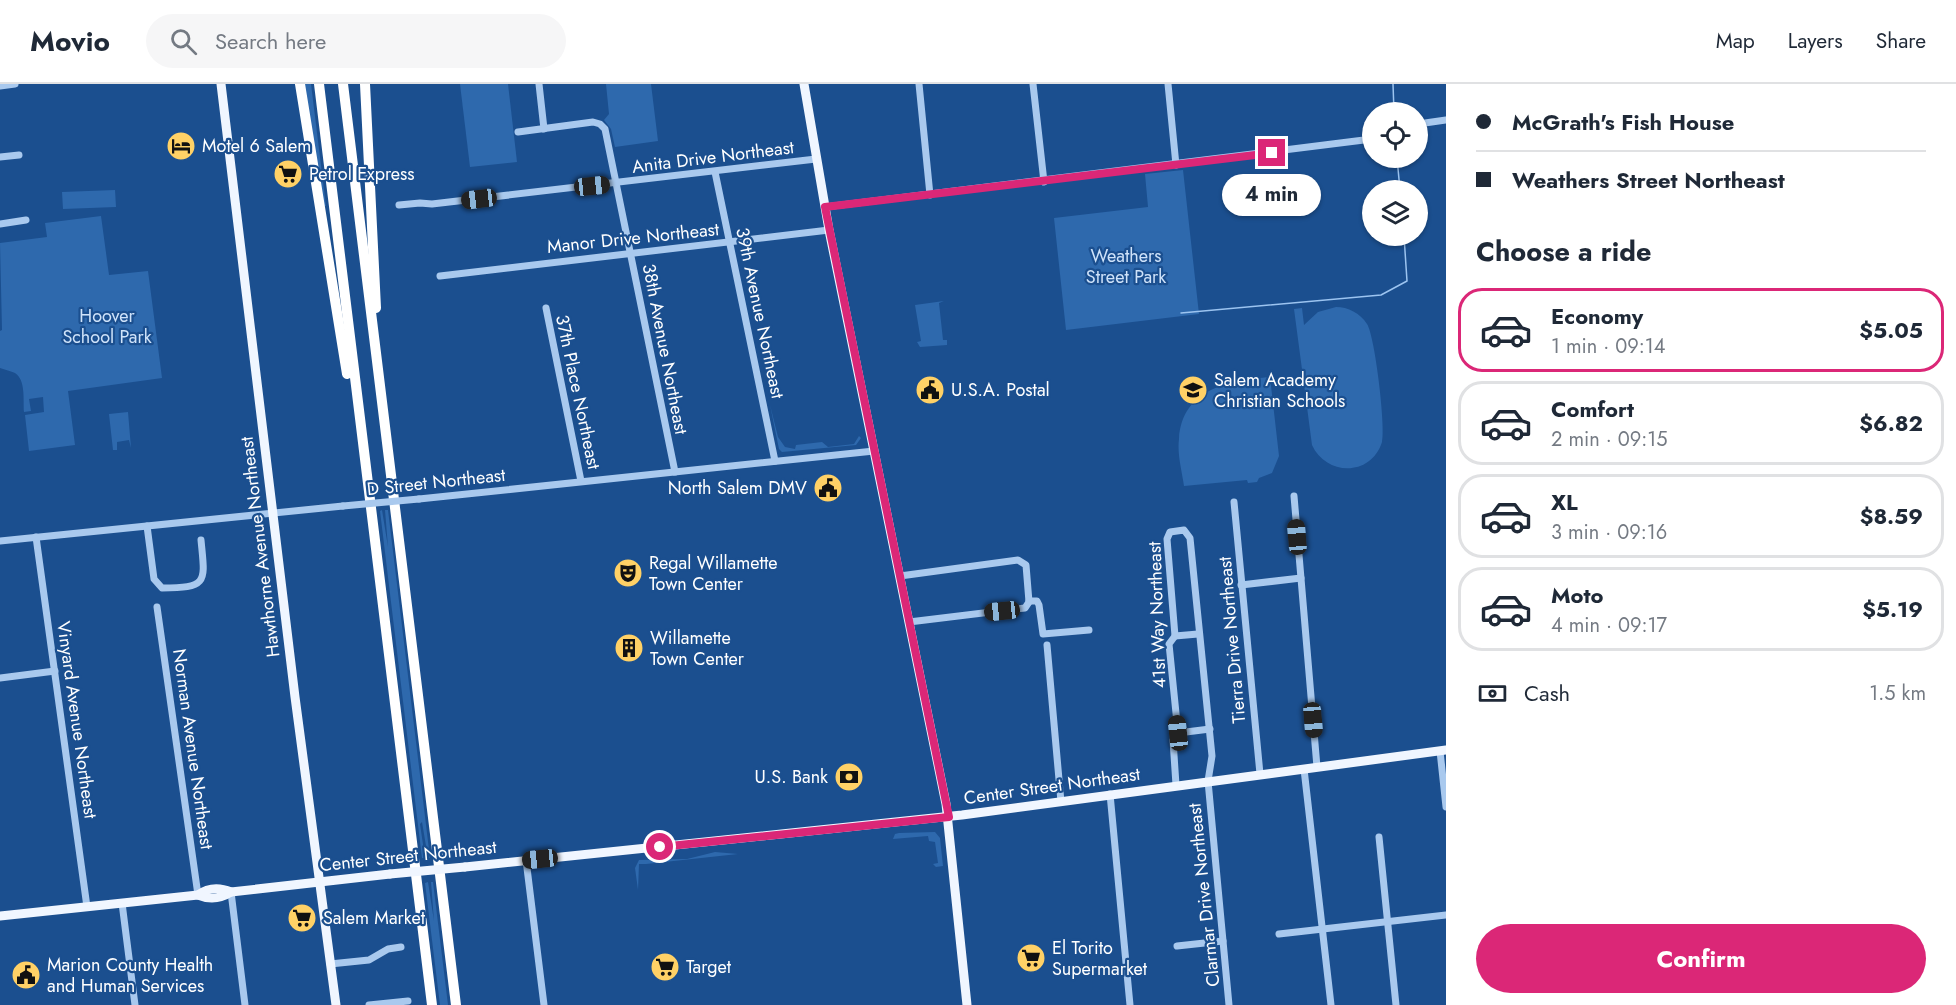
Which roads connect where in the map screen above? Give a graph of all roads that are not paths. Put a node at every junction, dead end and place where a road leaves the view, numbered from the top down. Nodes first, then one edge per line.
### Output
1 (15, 84) edge
2 (221, 84) edge
3 (300, 84) edge
4 (319, 84) edge
5 (343, 84) edge
6 (365, 84) edge
7 (539, 84) edge
8 (804, 84) edge
9 (919, 84) edge
10 (1033, 84) edge
11 (1168, 84) edge
12 (0, 86) edge
13 (1446, 120) edge
14 (1428, 123) edge
15 (544, 129) junction
16 (518, 132) dead end
17 (1362, 140) edge
18 (19, 155) dead end
19 (0, 157) edge
20 (816, 159) junction
21 (1176, 165) junction
22 (715, 172) junction
23 (1044, 182) junction
24 (615, 184) junction
25 (930, 195) junction
26 (399, 205) dead end
27 (825, 207) junction
28 (26, 220) dead end
29 (0, 224) edge
30 (829, 230) junction
31 (730, 242) junction
32 (631, 253) junction
33 (440, 276) dead end
34 (546, 308) dead end
35 (375, 344) junction
36 (874, 451) junction
37 (775, 461) junction
38 (675, 472) junction
39 (368, 479) junction
40 (581, 482) junction
41 (1294, 496) dead end
42 (1234, 502) dead end
43 (272, 513) junction
44 (147, 526) junction
45 (1187, 532) joint
46 (36, 537) junction
47 (201, 540) dead end
48 (0, 541) edge
49 (900, 576) junction
50 (1301, 578) junction
51 (1241, 585) junction
52 (1029, 603) junction
53 (157, 607) dead end
54 (909, 622) junction
55 (1089, 630) dead end
56 (1198, 634) junction
57 (1175, 636) junction
58 (1047, 645) dead end
59 (55, 671) junction
60 (0, 678) edge
61 (1210, 729) junction
62 (1178, 733) junction
63 (1443, 751) edge
64 (1317, 767) junction
65 (1305, 768) junction
66 (1260, 774) junction
67 (1208, 781) junction
68 (1176, 785) junction
69 (1110, 794) junction
70 (1061, 802) junction
71 (1446, 807) edge
72 (949, 817) junction
73 (1379, 837) dead end
74 (526, 860) junction
75 (319, 882) junction
76 (231, 892) junction
77 (198, 895) junction
78 (122, 903) junction
79 (87, 907) junction
80 (1446, 915) edge
81 (0, 916) edge
82 (1388, 922) junction
83 (1323, 929) junction
84 (1279, 934) dead end
85 (1223, 941) junction
86 (1177, 946) dead end
87 (401, 947) dead end
88 (330, 964) junction
89 (408, 1001) dead end
90 (135, 1005) edge
91 (245, 1005) edge
92 (336, 1005) edge
93 (369, 1005) edge
94 (432, 1005) edge
95 (456, 1005) edge
96 (544, 1005) edge
97 (967, 1005) edge
98 (1130, 1005) edge
99 (1229, 1005) edge
100 (1330, 1005) edge
101 (1396, 1005) edge

1 - 12 street
2 - 43 main road, Hawthorne Avenue Northeast
3 - 39 highway
4 - 39 highway
5 - 35 highway
6 - 35 highway
7 - 15 street
8 - 20 main road
9 - 25 street
10 - 23 street
11 - 21 street
13 - 14 street
15 - 16 street
15 - 24 street, 38th Avenue Northeast
17 - 21 street
18 - 19 street
20 - 22 street, Anita Drive Northeast
20 - 27 main road
21 - 23 street
22 - 24 street, Anita Drive Northeast
22 - 31 street, 39th Avenue Northeast
23 - 25 street
24 - 26 street, Anita Drive Northeast
24 - 32 street, 38th Avenue Northeast
25 - 27 street
27 - 30 main road
28 - 29 street
30 - 31 street, Manor Drive Northeast
30 - 36 main road
31 - 32 street, Manor Drive Northeast
31 - 37 street, 39th Avenue Northeast
32 - 33 street, Manor Drive Northeast
32 - 38 street, 38th Avenue Northeast
34 - 40 street, 37th Place Northeast
35 - 95 highway
36 - 37 street, D Street Northeast
36 - 49 main road
37 - 38 street, D Street Northeast
38 - 40 street, D Street Northeast
39 - 94 highway
40 - 43 street, D Street Northeast, bridge
41 - 50 street
42 - 51 street, Tierra Drive Northeast
43 - 44 street, D Street Northeast
43 - 75 main road, Hawthorne Avenue Northeast
44 - 46 street, D Street Northeast
44 - 47 street
45 - 56 street, Clarmar Drive Northeast
45 - 57 street, 41st Way Northeast
46 - 48 street, D Street Northeast
46 - 59 street, Vinyard Avenue Northeast
49 - 52 street
49 - 54 main road
50 - 51 street
50 - 64 street
51 - 66 street, Tierra Drive Northeast
52 - 54 street
52 - 55 street
53 - 77 street, Norman Avenue Northeast
54 - 72 main road
56 - 57 street
56 - 61 street, Clarmar Drive Northeast
57 - 62 street, 41st Way Northeast
58 - 70 street
59 - 60 street
59 - 79 street, Vinyard Avenue Northeast
61 - 62 street
61 - 67 street, Clarmar Drive Northeast
62 - 68 street, 41st Way Northeast
63 - 64 main road, Center Street Northeast
63 - 71 street
64 - 65 main road, Center Street Northeast
65 - 66 main road, Center Street Northeast
65 - 83 street
66 - 67 main road, Center Street Northeast
67 - 68 main road, Center Street Northeast
67 - 85 street, Clarmar Drive Northeast
68 - 69 main road, Center Street Northeast
69 - 70 main road, Center Street Northeast
69 - 98 street
70 - 72 main road, Center Street Northeast
72 - 74 main road, Center Street Northeast
72 - 97 main road
73 - 82 street
74 - 75 main road, Center Street Northeast, bridge
74 - 96 street
75 - 76 main road, Center Street Northeast
75 - 88 main road, Hawthorne Avenue Northeast
76 - 77 main road, Center Street Northeast
76 - 91 street
77 - 78 main road, Center Street Northeast
78 - 79 main road, Center Street Northeast
78 - 90 street
79 - 81 main road, Center Street Northeast
80 - 82 street
82 - 83 street
82 - 101 street
83 - 84 street
83 - 100 street
85 - 86 street
85 - 99 street, Clarmar Drive Northeast
87 - 88 street
88 - 92 main road, Hawthorne Avenue Northeast
89 - 93 street

